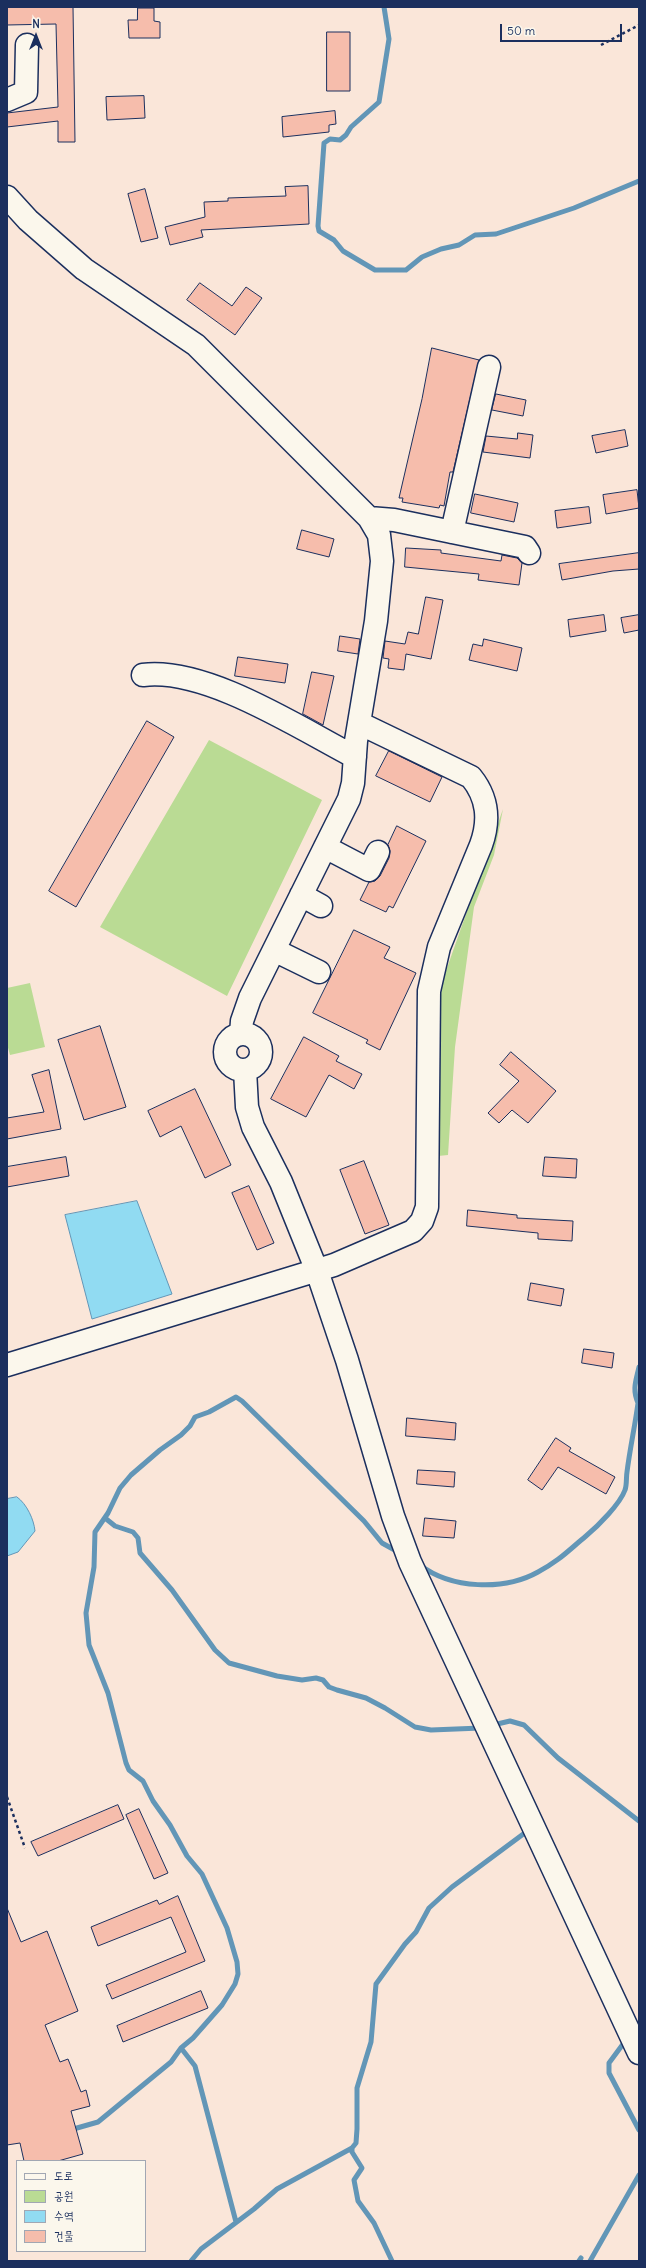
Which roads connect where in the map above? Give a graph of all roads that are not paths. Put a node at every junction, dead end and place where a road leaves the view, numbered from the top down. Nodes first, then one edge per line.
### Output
1 (27, 45) dead end
2 (7, 100) edge
3 (7, 197) edge
4 (489, 367) dead end
5 (369, 518) junction
6 (452, 532) junction
7 (529, 553) dead end
8 (143, 675) dead end
9 (359, 723) junction
10 (355, 757) junction
11 (325, 847) junction
12 (378, 852) dead end
13 (301, 896) junction
14 (321, 906) dead end
15 (274, 950) junction
16 (319, 972) dead end
17 (317, 1270) junction
18 (7, 1365) edge
19 (634, 2041) edge

1 - 2 street
3 - 5 street
4 - 6 street
5 - 6 street
5 - 9 street
6 - 7 street
8 - 10 street
9 - 10 street
9 - 17 street
10 - 11 street
11 - 12 street
11 - 13 street
13 - 14 street
13 - 15 street
15 - 16 street
15 - 17 street
17 - 18 street
17 - 19 street

